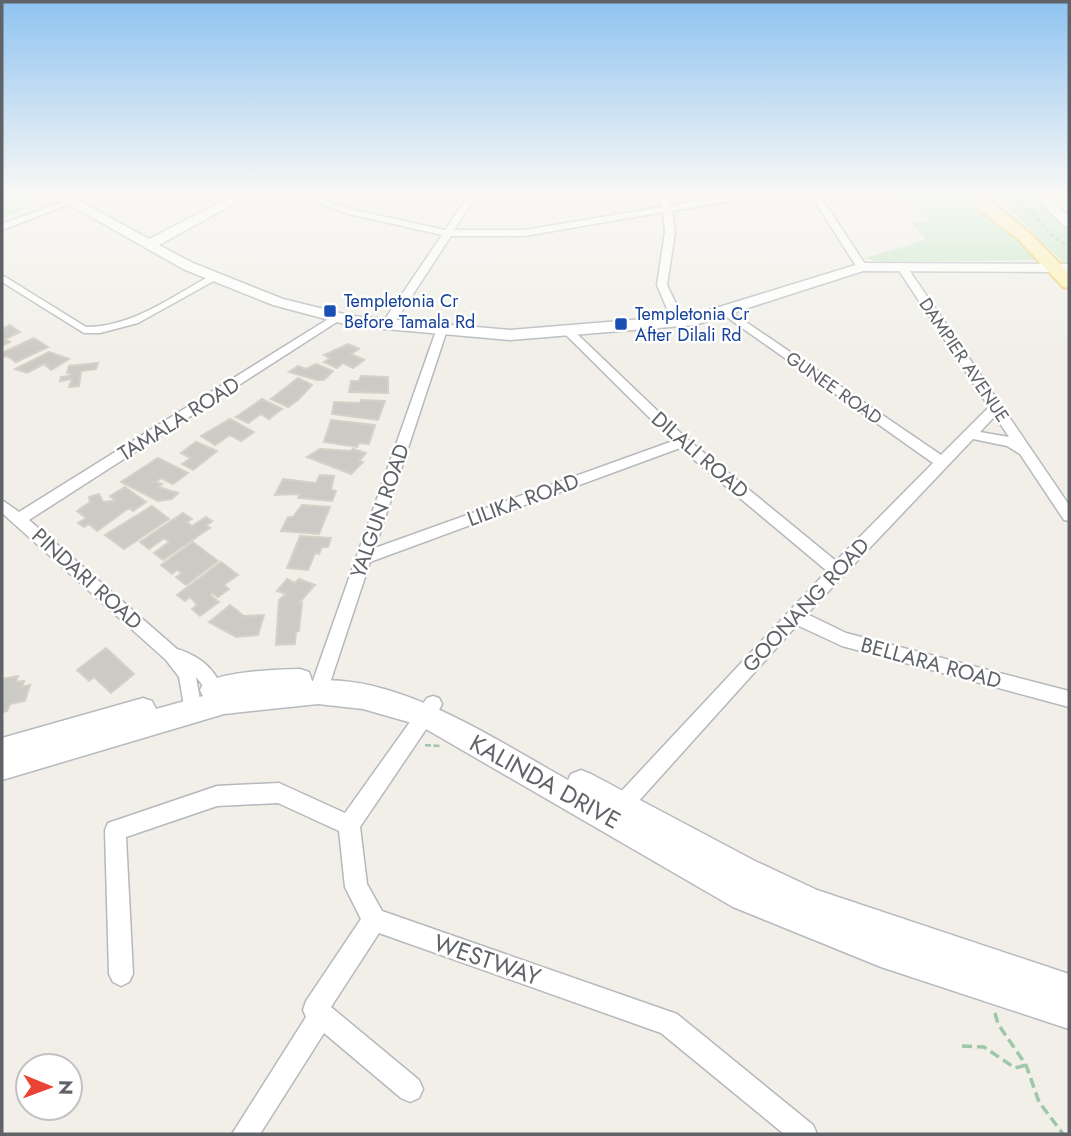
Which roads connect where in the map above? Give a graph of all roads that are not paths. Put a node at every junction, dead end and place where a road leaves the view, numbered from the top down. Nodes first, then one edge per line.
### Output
1 (150, 246) edge
2 (438, 246) edge
3 (668, 246) edge
4 (849, 246) edge
5 (1035, 246) edge
6 (1038, 246) edge
7 (901, 266) junction
8 (862, 267) junction
9 (1062, 270) edge
10 (2, 278) edge
11 (214, 278) junction
12 (726, 313) junction
13 (337, 318) junction
14 (679, 323) junction
15 (387, 325) junction
16 (442, 330) junction
17 (569, 332) junction
18 (996, 407) junction
19 (970, 434) junction
20 (682, 442) junction
21 (1026, 453) junction
22 (942, 463) junction
23 (2, 505) edge
24 (1068, 512) edge
25 (19, 519) junction
26 (364, 558) junction
27 (837, 570) junction
28 (796, 616) junction
29 (172, 654) junction
30 (320, 686) junction
31 (1069, 699) edge
32 (204, 700) junction
33 (423, 719) junction
34 (2, 751) edge
35 (2, 768) edge
36 (621, 806) junction
37 (349, 825) junction
38 (374, 920) junction
39 (121, 974) dead end
40 (1069, 991) edge
41 (1069, 1012) edge
42 (321, 1015) junction
43 (410, 1089) dead end
44 (244, 1134) edge
45 (804, 1134) edge

1 - 11 street
2 - 15 street
3 - 14 street
4 - 8 street
5 - 9 main road
6 - 9 main road
7 - 8 street
7 - 9 street
7 - 18 street, DAMPIER AVENUE
8 - 12 street
10 - 11 street
11 - 13 street
12 - 14 street
12 - 22 street, GUNEE ROAD
13 - 15 street
13 - 25 street, TAMALA ROAD
14 - 17 street
15 - 16 street
16 - 17 street
16 - 26 street, YALGUN ROAD
17 - 20 street, DILALI ROAD
18 - 19 street, GOONANG ROAD
18 - 21 street, DAMPIER AVENUE
19 - 21 street, DAMPIER AVENUE
19 - 22 street, GOONANG ROAD
20 - 26 street, LILIKA ROAD
20 - 27 street, DILALI ROAD
21 - 24 street, DAMPIER AVENUE
22 - 27 street, GOONANG ROAD
23 - 25 street, PINDARI ROAD
25 - 29 street, PINDARI ROAD
26 - 30 street, YALGUN ROAD
27 - 28 street, GOONANG ROAD
28 - 31 street, BELLARA ROAD
28 - 36 street, GOONANG ROAD
29 - 32 street, PINDARI ROAD
29 - 32 street, PINDARI ROAD
30 - 32 street, KALINDA DRIVE
30 - 33 street, KALINDA DRIVE
32 - 34 street, KALINDA DRIVE
32 - 35 street, KALINDA DRIVE
33 - 36 street, KALINDA DRIVE
33 - 37 street
33 - 41 street, KALINDA DRIVE
36 - 40 street, KALINDA DRIVE
37 - 38 street
37 - 39 street
38 - 42 street
38 - 45 street, WESTWAY
42 - 43 street
42 - 44 street

